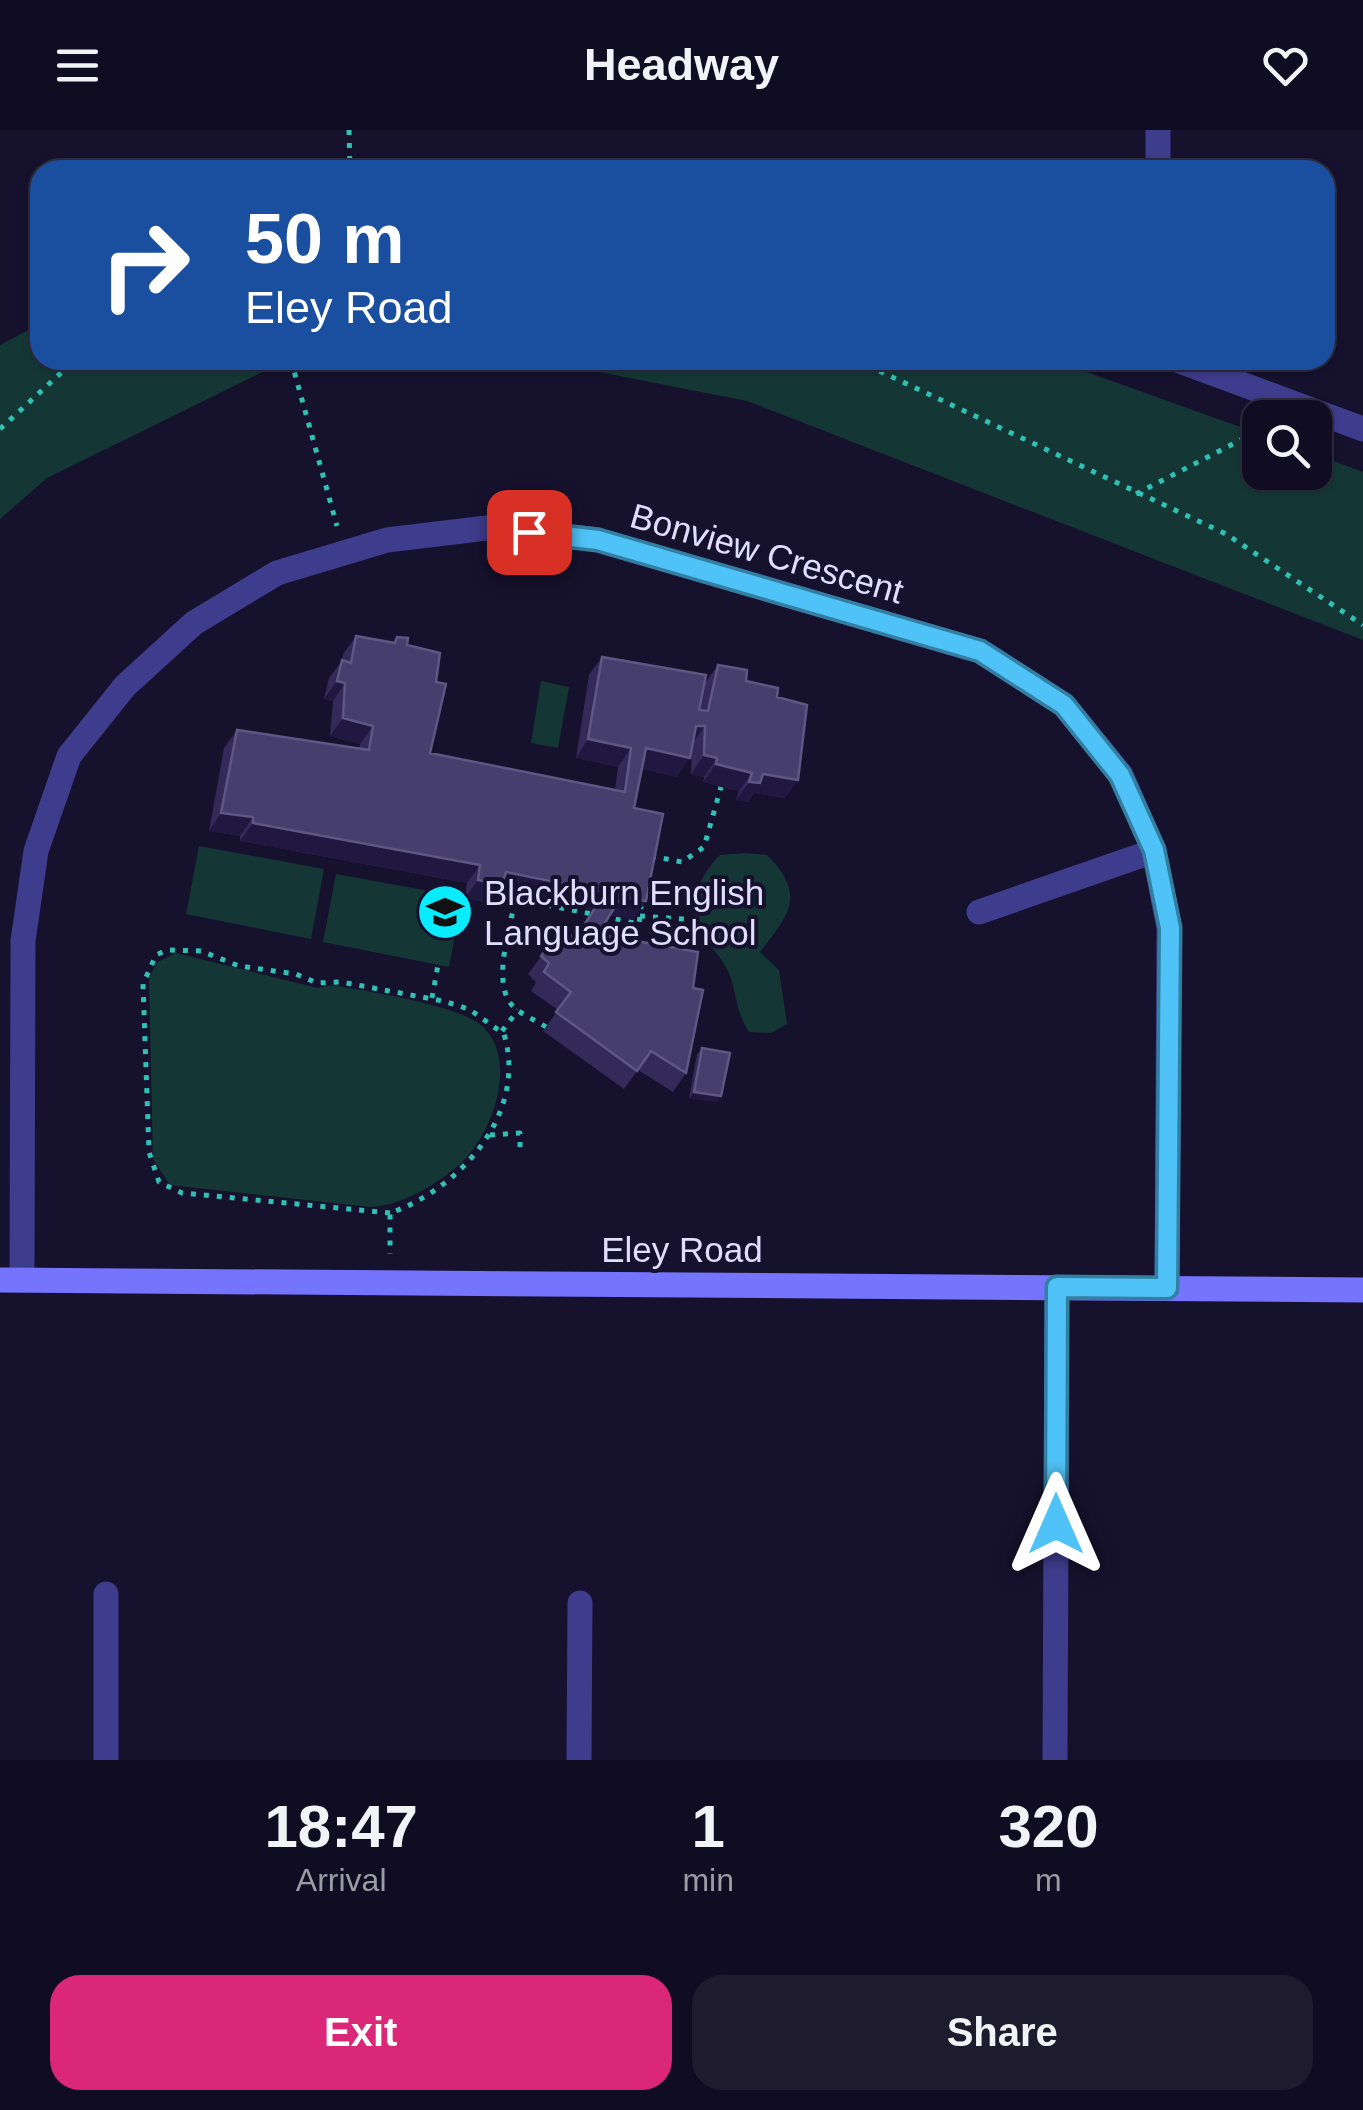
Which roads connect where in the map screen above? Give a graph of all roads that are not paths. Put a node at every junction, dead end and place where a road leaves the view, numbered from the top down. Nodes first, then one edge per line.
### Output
1 (1158, 130) edge
2 (1158, 160) edge
3 (1204, 370) edge
4 (1363, 429) edge
5 (1154, 850) junction
6 (979, 912) dead end
7 (11, 1280) edge
8 (1057, 1287) junction
9 (1167, 1288) junction
10 (1363, 1290) edge
11 (106, 1594) dead end
12 (580, 1603) dead end
13 (106, 1760) edge
14 (579, 1760) edge
15 (1055, 1760) edge

1 - 2 street
3 - 4 street
5 - 6 street
5 - 7 street, Bonview Crescent
5 - 9 street, Bonview Crescent
7 - 8 main road, Eley Road
8 - 9 main road, Eley Road
8 - 15 street
9 - 10 main road, Eley Road
11 - 13 street
12 - 14 street

